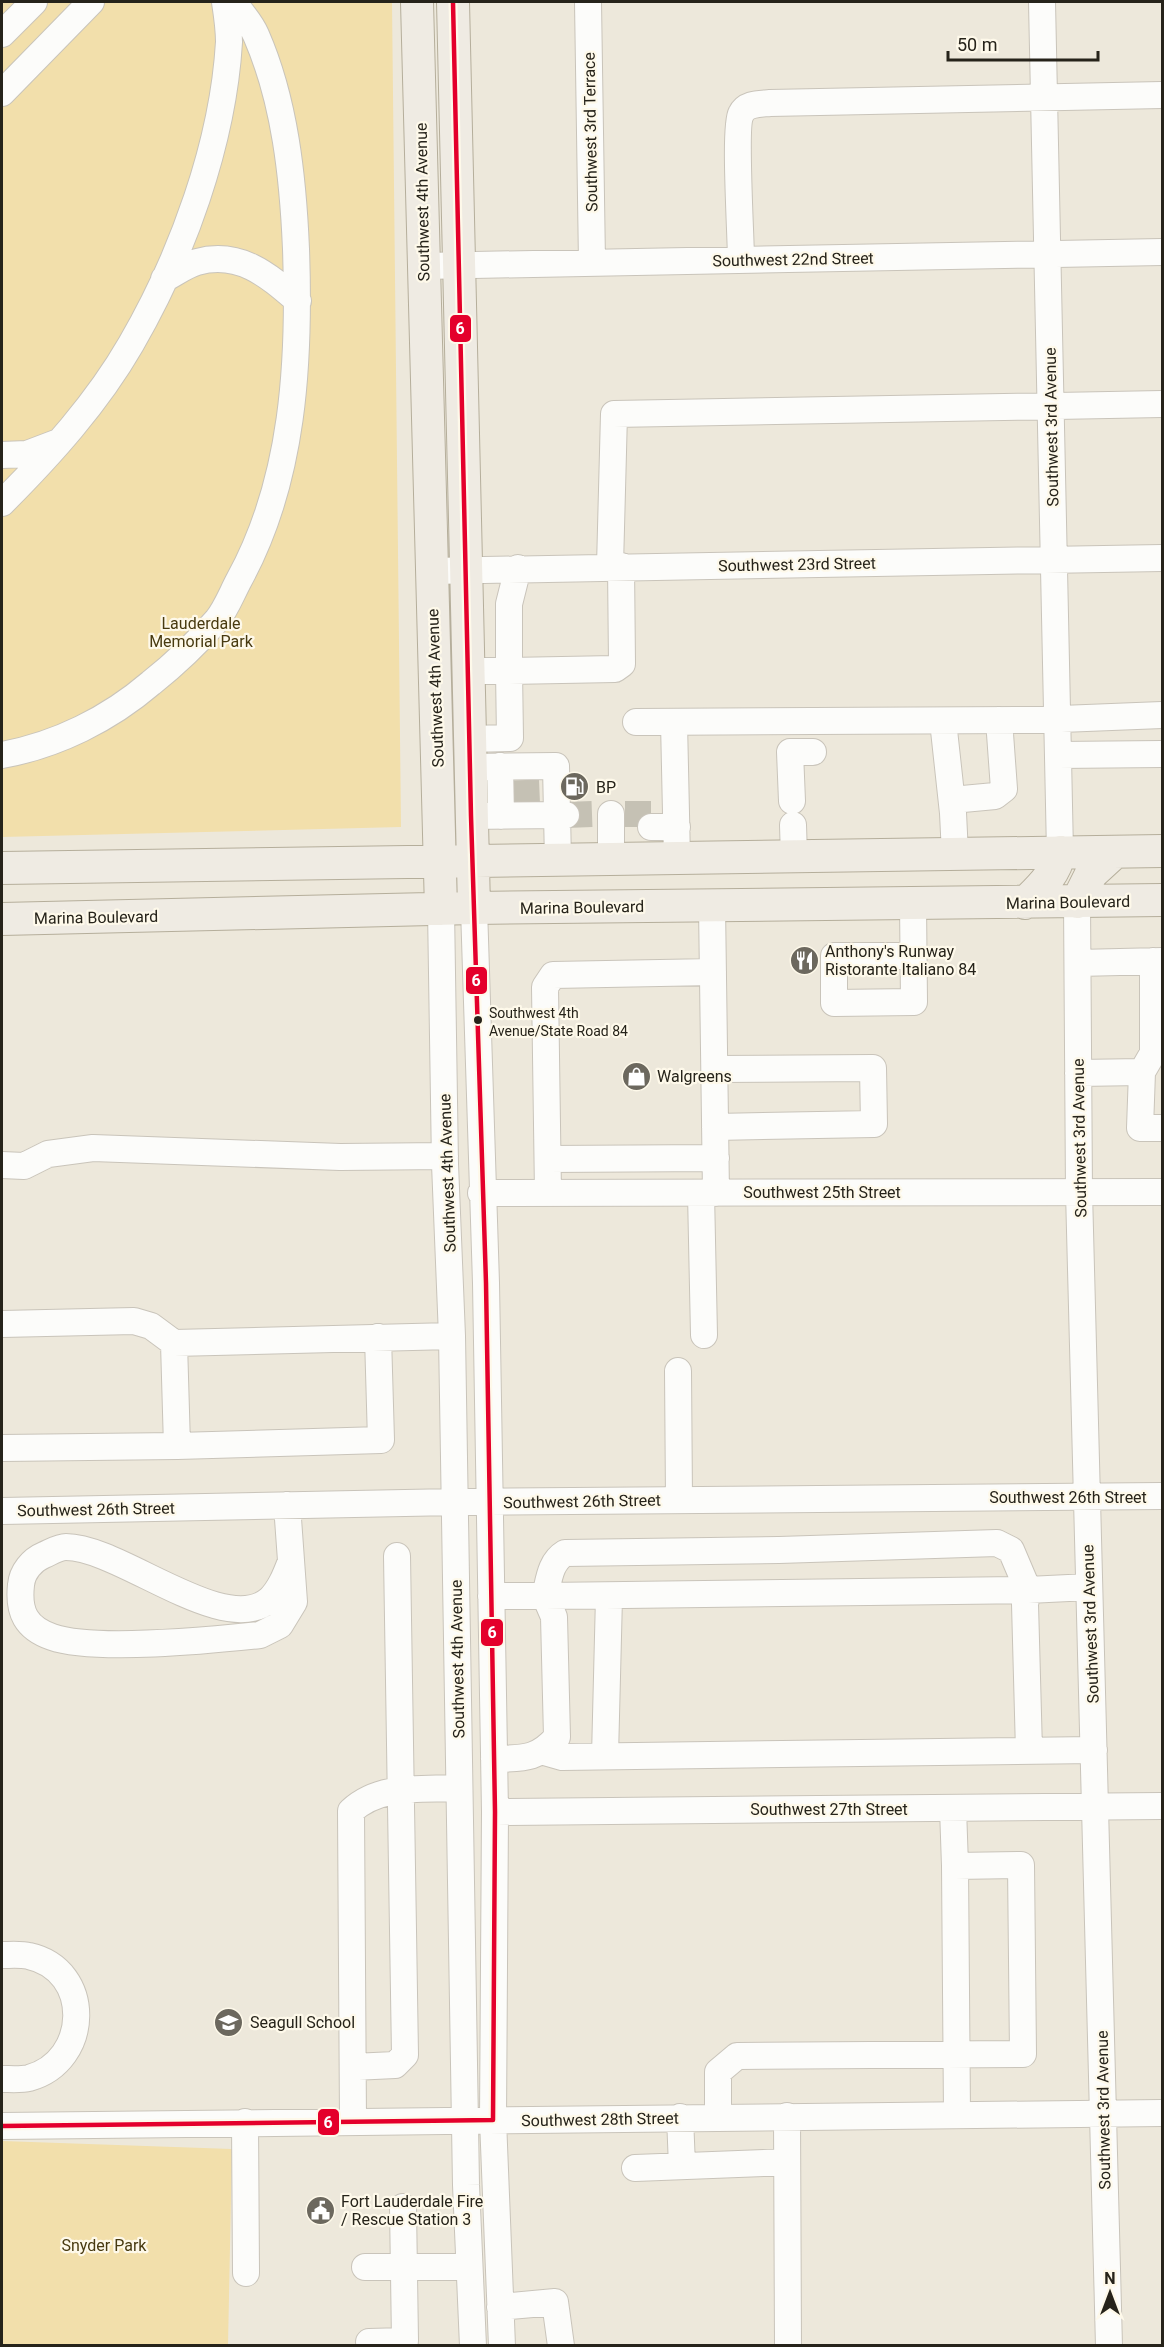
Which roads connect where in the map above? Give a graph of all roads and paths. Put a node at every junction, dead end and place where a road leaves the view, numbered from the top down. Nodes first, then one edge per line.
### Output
1 (34, 2) edge
2 (91, 2) edge
3 (225, 2) edge
4 (233, 2) edge
5 (417, 2) edge
6 (453, 2) edge
7 (588, 2) edge
8 (1042, 2) edge
9 (2, 34) edge
10 (2, 93) edge
11 (1162, 95) edge
12 (1045, 96) junction
13 (1162, 252) edge
14 (1049, 255) junction
15 (741, 260) junction
16 (592, 262) junction
17 (459, 265) junction
18 (424, 266) junction
19 (164, 279) junction
20 (298, 301) junction
21 (1162, 404) edge
22 (1051, 406) junction
23 (58, 443) junction
24 (2, 455) edge
25 (2, 502) edge
26 (1162, 558) edge
27 (1053, 560) junction
28 (615, 566) junction
29 (518, 568) junction
30 (465, 569) junction
31 (431, 571) junction
32 (508, 636) junction
33 (467, 637) junction
34 (468, 671) junction
35 (509, 671) junction
36 (1162, 715) edge
37 (999, 720) junction
38 (1057, 720) junction
39 (943, 721) junction
40 (636, 722) dead end
41 (674, 722) junction
42 (813, 752) dead end
43 (1162, 754) edge
44 (2, 755) edge
45 (1058, 755) junction
46 (506, 777) junction
47 (952, 800) junction
48 (486, 816) junction
49 (610, 821) dead end
50 (562, 822) junction
51 (1162, 851) edge
52 (1060, 852) junction
53 (1115, 852) junction
54 (955, 854) junction
55 (794, 857) junction
56 (677, 859) junction
57 (611, 860) junction
58 (558, 861) junction
59 (440, 862) junction
60 (472, 862) junction
61 (2, 868) edge
62 (1162, 900) edge
63 (1077, 902) junction
64 (1025, 903) junction
65 (913, 904) junction
66 (712, 906) junction
67 (474, 908) junction
68 (441, 909) junction
69 (2, 919) edge
70 (913, 956) dead end
71 (1158, 961) edge
72 (1078, 963) junction
73 (713, 972) junction
74 (715, 1069) junction
75 (1078, 1073) junction
76 (1149, 1087) edge
77 (716, 1126) junction
78 (1162, 1128) edge
79 (445, 1156) junction
80 (716, 1158) junction
81 (548, 1159) junction
82 (2, 1165) edge
83 (1079, 1192) junction
84 (1162, 1192) edge
85 (482, 1193) junction
86 (548, 1193) junction
87 (708, 1193) junction
88 (2, 1324) edge
89 (704, 1335) dead end
90 (452, 1336) junction
91 (378, 1337) junction
92 (174, 1343) junction
93 (678, 1371) dead end
94 (177, 1446) junction
95 (2, 1448) edge
96 (1086, 1496) junction
97 (1162, 1496) edge
98 (679, 1500) junction
99 (455, 1502) junction
100 (490, 1502) junction
101 (287, 1505) junction
102 (2, 1510) edge
103 (397, 1556) dead end
104 (291, 1561) junction
105 (1089, 1587) junction
106 (1028, 1590) junction
107 (491, 1596) junction
108 (545, 1596) junction
109 (609, 1596) junction
110 (1094, 1750) junction
111 (541, 1751) junction
112 (1029, 1751) junction
113 (605, 1756) junction
114 (494, 1759) junction
115 (459, 1788) junction
116 (400, 1791) junction
117 (1162, 1806) edge
118 (1096, 1807) junction
119 (953, 1808) junction
120 (495, 1812) junction
121 (955, 1866) junction
122 (2, 1955) edge
123 (957, 2054) junction
124 (352, 2067) junction
125 (2, 2079) edge
126 (1103, 2112) junction
127 (1162, 2113) edge
128 (957, 2114) junction
129 (787, 2116) junction
130 (680, 2117) junction
131 (718, 2117) junction
132 (465, 2120) junction
133 (493, 2120) junction
134 (353, 2121) junction
135 (245, 2122) junction
136 (2, 2126) edge
137 (787, 2162) junction
138 (682, 2166) junction
139 (635, 2168) dead end
140 (403, 2206) dead end
141 (365, 2267) dead end
142 (404, 2267) junction
143 (469, 2267) junction
144 (246, 2272) dead end
145 (500, 2307) junction
146 (369, 2342) dead end
147 (474, 2346) edge
148 (502, 2346) edge
149 (561, 2346) edge
150 (788, 2346) edge
151 (1109, 2346) edge

1 - 9 street
2 - 10 street
3 - 19 street
4 - 20 street
5 - 18 main road, Southwest 4th Avenue
6 - 17 main road, Southwest 4th Avenue
7 - 16 street, Southwest 3rd Terrace
8 - 12 street, Southwest 3rd Avenue
11 - 12 street
12 - 14 street, Southwest 3rd Avenue
12 - 15 street
13 - 14 street, Southwest 22nd Street
14 - 15 street, Southwest 22nd Street
14 - 22 street, Southwest 3rd Avenue
15 - 16 street, Southwest 22nd Street
16 - 17 street, Southwest 22nd Street
17 - 18 street, Southwest 22nd Street
17 - 30 main road, Southwest 4th Avenue
18 - 31 main road, Southwest 4th Avenue
19 - 20 street
19 - 23 street
20 - 44 street
21 - 22 street
22 - 27 street, Southwest 3rd Avenue
22 - 28 street
23 - 24 street
23 - 25 street
26 - 27 street, Southwest 23rd Street
27 - 28 street, Southwest 23rd Street
27 - 38 street, Southwest 3rd Avenue
28 - 29 street, Southwest 23rd Street
28 - 35 street
29 - 30 street, Southwest 23rd Street
29 - 32 street
30 - 31 street, Southwest 23rd Street
30 - 33 main road, Southwest 4th Avenue
31 - 59 main road, Southwest 4th Avenue
32 - 33 street
32 - 35 street
33 - 34 main road, Southwest 4th Avenue
34 - 35 street
34 - 46 main road, Southwest 4th Avenue
35 - 46 street
36 - 38 street
37 - 38 street
37 - 39 street
37 - 47 street
38 - 45 street, Southwest 3rd Avenue
39 - 41 street
39 - 47 street
40 - 41 street
41 - 56 street
42 - 55 street
43 - 45 street
45 - 52 street, Southwest 3rd Avenue
46 - 48 main road, Southwest 4th Avenue
46 - 48 street
46 - 50 street
46 - 50 street
47 - 54 street
48 - 60 main road, Southwest 4th Avenue
49 - 57 street
50 - 58 street
51 - 53 main road
52 - 53 main road
52 - 54 main road
52 - 64 main road
53 - 63 main road
54 - 55 main road
55 - 56 main road
56 - 57 main road
57 - 58 main road
58 - 60 main road
59 - 60 main road
59 - 61 main road
59 - 68 main road, Southwest 4th Avenue
60 - 67 main road, Southwest 4th Avenue
62 - 63 main road, Marina Boulevard
63 - 64 main road, Marina Boulevard
63 - 72 street, Southwest 3rd Avenue
64 - 65 main road, Marina Boulevard
65 - 66 main road, Marina Boulevard
65 - 70 street
66 - 67 main road, Marina Boulevard
66 - 73 street
67 - 68 main road, Marina Boulevard
67 - 85 street, Southwest 4th Avenue
68 - 69 main road, Marina Boulevard
68 - 79 street, Southwest 4th Avenue
71 - 72 street
71 - 76 street
72 - 75 street, Southwest 3rd Avenue
73 - 74 street
73 - 81 street
74 - 77 street
74 - 77 street
75 - 76 street
75 - 83 street, Southwest 3rd Avenue
76 - 78 street
77 - 80 street
79 - 82 street
79 - 90 street, Southwest 4th Avenue
80 - 81 street
80 - 87 street
81 - 86 street
83 - 84 street, Southwest 25th Street
83 - 87 street, Southwest 25th Street
83 - 96 street, Southwest 3rd Avenue
85 - 86 street, Southwest 25th Street
85 - 100 street, Southwest 4th Avenue
86 - 87 street, Southwest 25th Street
87 - 89 street
88 - 92 street
90 - 91 street
90 - 99 street, Southwest 4th Avenue
91 - 92 street
91 - 94 street
92 - 94 street
93 - 98 street
94 - 95 street
96 - 97 street, Southwest 26th Street
96 - 98 street, Southwest 26th Street
96 - 105 street, Southwest 3rd Avenue
98 - 100 street, Southwest 26th Street
99 - 100 street, Southwest 26th Street
99 - 101 street, Southwest 26th Street
99 - 115 street, Southwest 4th Avenue
100 - 107 street, Southwest 4th Avenue
101 - 102 street, Southwest 26th Street
101 - 104 street
103 - 116 street
104 - 104 street
105 - 106 street
105 - 110 street, Southwest 3rd Avenue
106 - 108 street
106 - 109 street
106 - 112 street
107 - 108 street
107 - 114 street, Southwest 4th Avenue
108 - 109 street
108 - 111 street
109 - 113 street
110 - 112 street
110 - 118 street, Southwest 3rd Avenue
111 - 113 street
111 - 114 street
112 - 113 street
114 - 120 street, Southwest 4th Avenue
115 - 116 street
115 - 132 street, Southwest 4th Avenue
116 - 124 street
116 - 124 street
117 - 118 street, Southwest 27th Street
118 - 119 street, Southwest 27th Street
118 - 126 street, Southwest 3rd Avenue
119 - 120 street, Southwest 27th Street
119 - 121 street
120 - 133 street, Southwest 4th Avenue
121 - 123 street
121 - 123 street
122 - 125 street
123 - 128 street
123 - 131 street
124 - 134 street
126 - 127 street, Southwest 28th Street
126 - 128 street, Southwest 28th Street
126 - 151 street, Southwest 3rd Avenue
128 - 129 street, Southwest 28th Street
129 - 131 street, Southwest 28th Street
129 - 137 street
130 - 131 street, Southwest 28th Street
130 - 133 street, Southwest 28th Street
130 - 138 street
132 - 133 street, Southwest 28th Street
132 - 134 street, Southwest 28th Street
132 - 143 street, Southwest 4th Avenue
133 - 145 street, Southwest 4th Avenue
134 - 135 street, Southwest 28th Street
135 - 136 street, Southwest 28th Street
135 - 144 street
137 - 138 street
137 - 150 street
138 - 139 street
140 - 142 street
141 - 142 street
142 - 143 street
142 - 146 street
143 - 147 street, Southwest 4th Avenue
145 - 148 street, Southwest 4th Avenue
145 - 149 street

